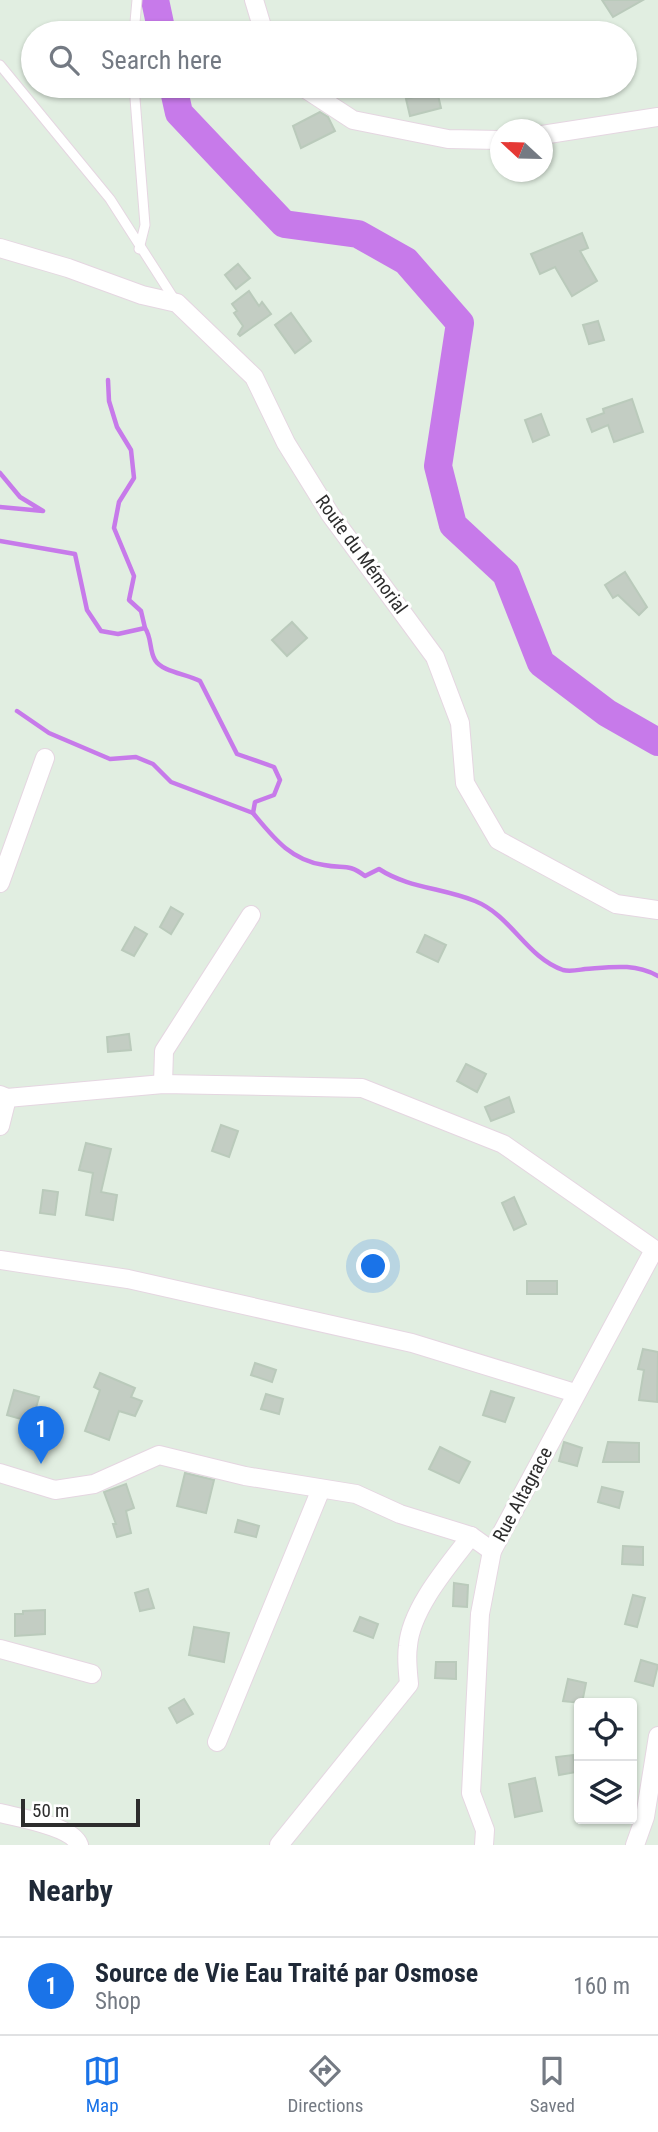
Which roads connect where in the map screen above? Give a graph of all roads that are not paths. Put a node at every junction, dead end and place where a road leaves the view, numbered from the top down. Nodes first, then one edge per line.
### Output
1 (137, 0) edge
2 (254, 0) edge
3 (135, 21) edge
4 (260, 21) edge
5 (0, 65) edge
6 (21, 91) edge
7 (27, 98) edge
8 (135, 98) edge
9 (319, 98) edge
10 (658, 117) edge
11 (553, 133) edge
12 (490, 141) edge
13 (0, 248) edge
14 (139, 249) junction
15 (177, 303) junction
16 (45, 758) dead end
17 (0, 883) edge
18 (658, 910) edge
19 (251, 915) dead end
20 (163, 1084) junction
21 (4, 1096) edge
22 (0, 1126) edge
23 (656, 1251) edge
24 (0, 1260) edge
25 (575, 1393) junction
26 (0, 1473) edge
27 (321, 1489) junction
28 (471, 1536) junction
29 (492, 1551) junction
30 (0, 1649) edge
31 (92, 1674) dead end
32 (658, 1736) edge
33 (217, 1742) dead end
34 (0, 1813) edge
35 (79, 1845) edge
36 (279, 1845) edge
37 (484, 1845) edge
38 (635, 1845) edge

1 - 3 lane
2 - 4 street
5 - 6 lane
7 - 14 lane
8 - 14 lane
9 - 12 street
10 - 11 street
13 - 15 street
14 - 15 lane
15 - 18 street, Route du Mémorial
16 - 17 street
19 - 20 street
20 - 21 street
20 - 23 street
21 - 22 street
23 - 25 street, Rue Altagrace
24 - 25 street
25 - 29 street, Rue Altagrace
26 - 27 street
27 - 28 street
27 - 33 street
28 - 29 street
28 - 36 street
29 - 37 street, Rue Altagrace
30 - 31 street
32 - 38 street
34 - 35 street

